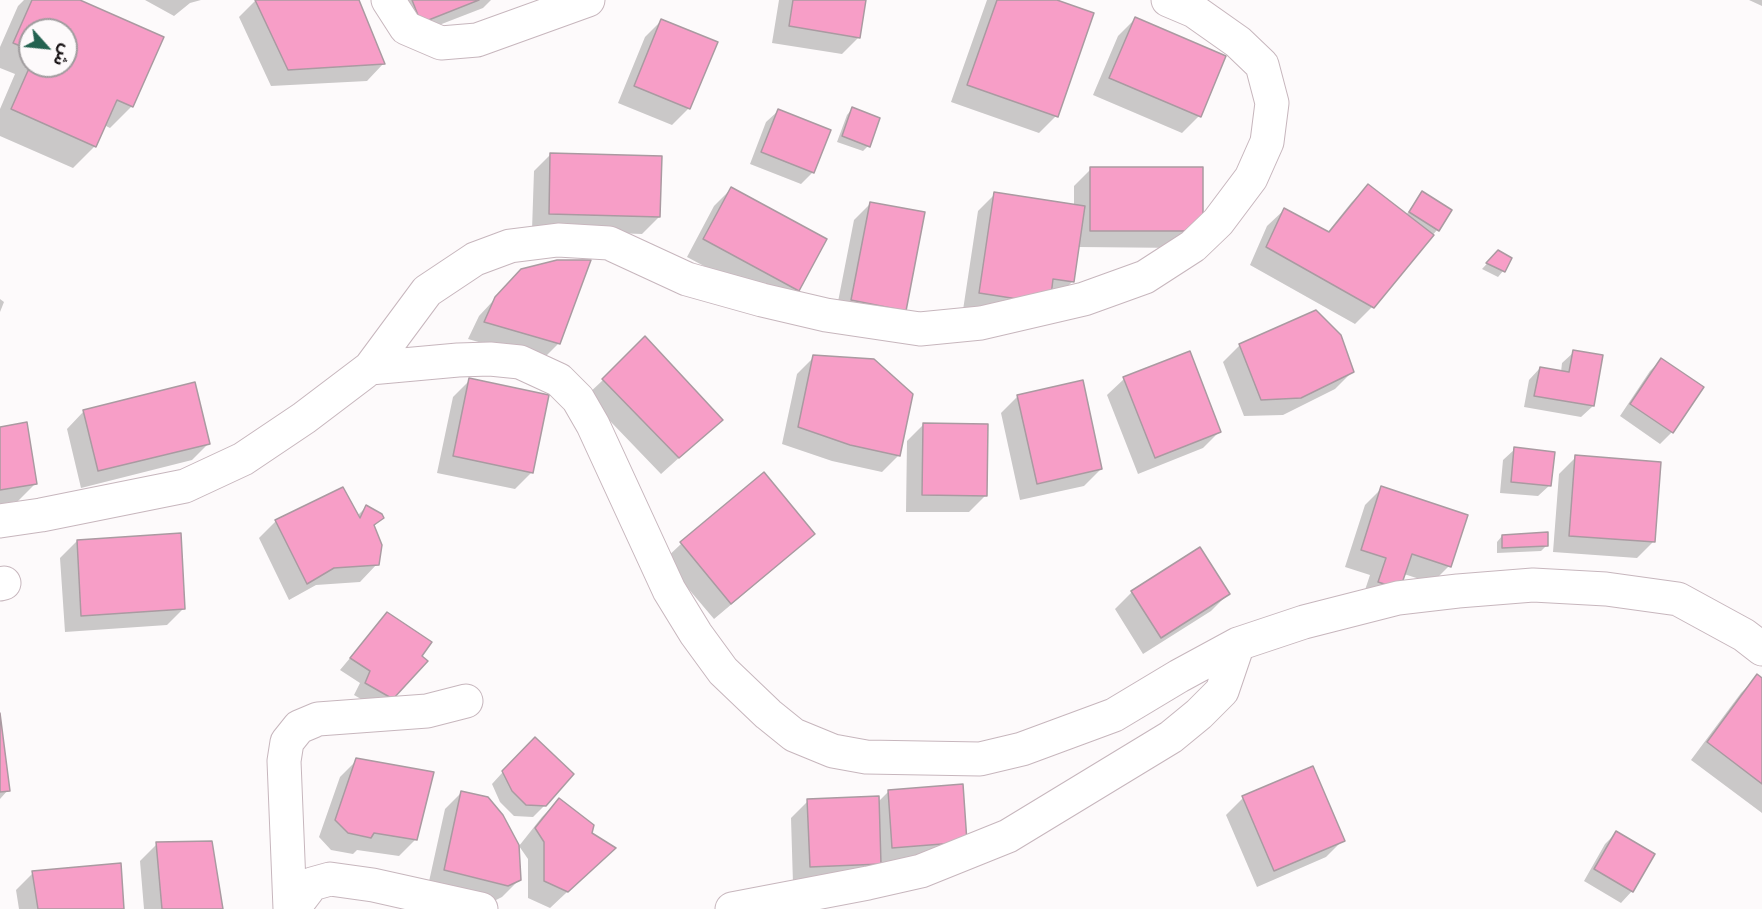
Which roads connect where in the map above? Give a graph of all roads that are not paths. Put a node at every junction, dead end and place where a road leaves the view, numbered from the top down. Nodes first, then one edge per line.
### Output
1 (388, 0) edge
2 (588, 0) edge
3 (1168, 0) edge
4 (370, 368) junction
5 (0, 521) edge
6 (1238, 644) junction
7 (1762, 649) edge
8 (466, 701) dead end
9 (291, 909) edge
10 (480, 909) edge
11 (732, 909) edge

1 - 2 street
3 - 4 street
4 - 5 street
4 - 6 street
6 - 7 street
6 - 11 street
8 - 9 street
9 - 10 street

